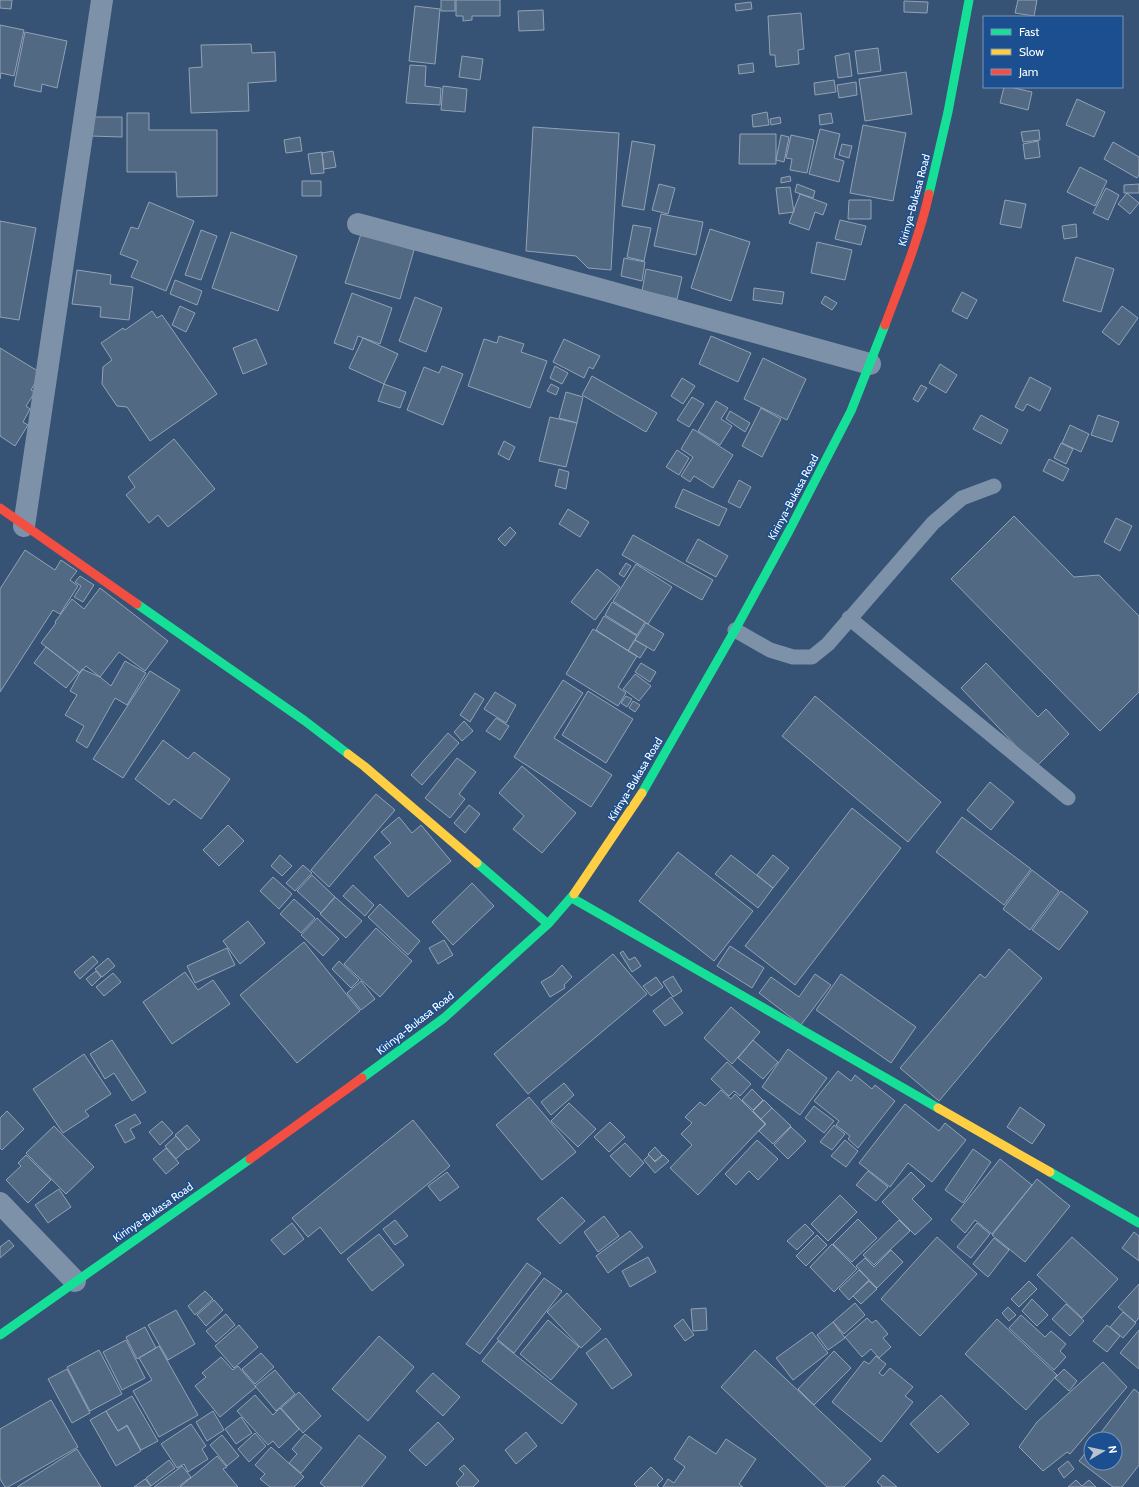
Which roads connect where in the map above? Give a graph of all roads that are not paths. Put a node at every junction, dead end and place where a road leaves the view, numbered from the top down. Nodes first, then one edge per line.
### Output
1 (102, 0) edge
2 (969, 0) edge
3 (358, 224) dead end
4 (870, 364) junction
5 (994, 486) dead end
6 (0, 508) edge
7 (24, 526) junction
8 (849, 618) junction
9 (735, 630) junction
10 (1068, 798) dead end
11 (572, 898) junction
12 (548, 924) junction
13 (0, 1204) edge
14 (1139, 1223) edge
15 (75, 1281) junction
16 (0, 1335) edge

1 - 7 street
2 - 4 street, Kirinya-Bukasa Road
3 - 4 street
4 - 9 street, Kirinya-Bukasa Road
5 - 8 lane
6 - 7 street
7 - 12 street
8 - 9 lane
8 - 10 lane
9 - 11 street, Kirinya-Bukasa Road
11 - 12 street, Kirinya-Bukasa Road
11 - 14 street
12 - 15 street, Kirinya-Bukasa Road
13 - 15 street
15 - 16 street, Kirinya-Bukasa Road

